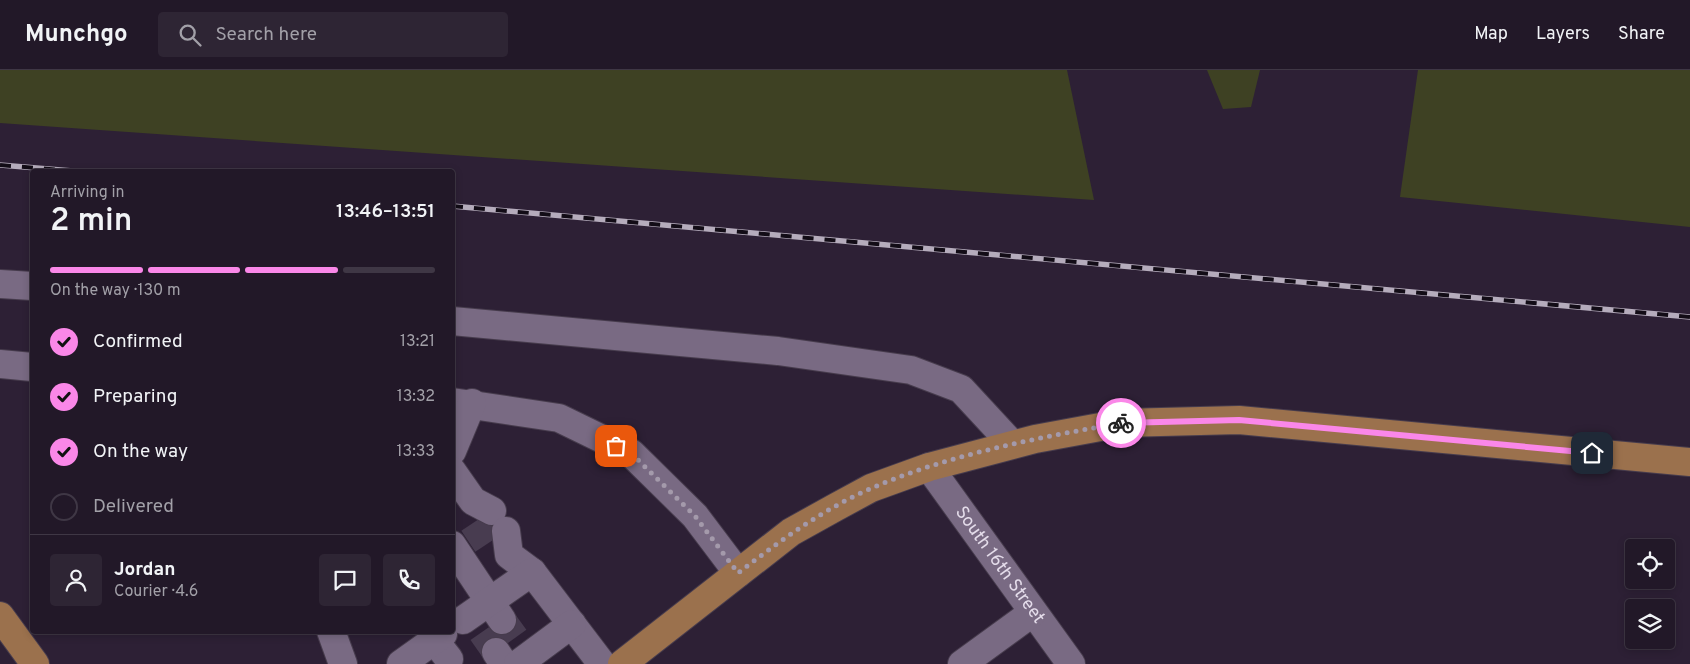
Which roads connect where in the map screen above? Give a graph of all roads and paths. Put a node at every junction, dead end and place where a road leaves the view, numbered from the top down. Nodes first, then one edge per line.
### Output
1 (0, 284) edge
2 (30, 286) edge
3 (455, 321) edge
4 (0, 364) edge
5 (30, 367) edge
6 (462, 402) edge
7 (455, 436) edge
8 (1012, 444) junction
9 (1690, 462) edge
10 (929, 467) junction
11 (455, 476) edge
12 (455, 554) edge
13 (532, 572) junction
14 (738, 573) junction
15 (1032, 613) junction
16 (0, 616) edge
17 (572, 624) junction
18 (332, 634) edge
19 (484, 638) edge
20 (409, 662) edge
21 (35, 664) edge
22 (343, 664) edge
23 (602, 664) edge
24 (622, 664) edge
25 (962, 664) edge
26 (1070, 664) edge

1 - 2 street
3 - 8 street
4 - 5 street
6 - 7 street
6 - 14 street
8 - 9 main road
8 - 10 main road
10 - 14 main road
10 - 15 street, South 16th Street
11 - 13 street
12 - 19 street
13 - 17 street
13 - 19 street
14 - 24 main road
15 - 25 street
15 - 26 street, South 16th Street
16 - 21 main road
17 - 19 street
17 - 23 street
18 - 22 street
19 - 20 street

